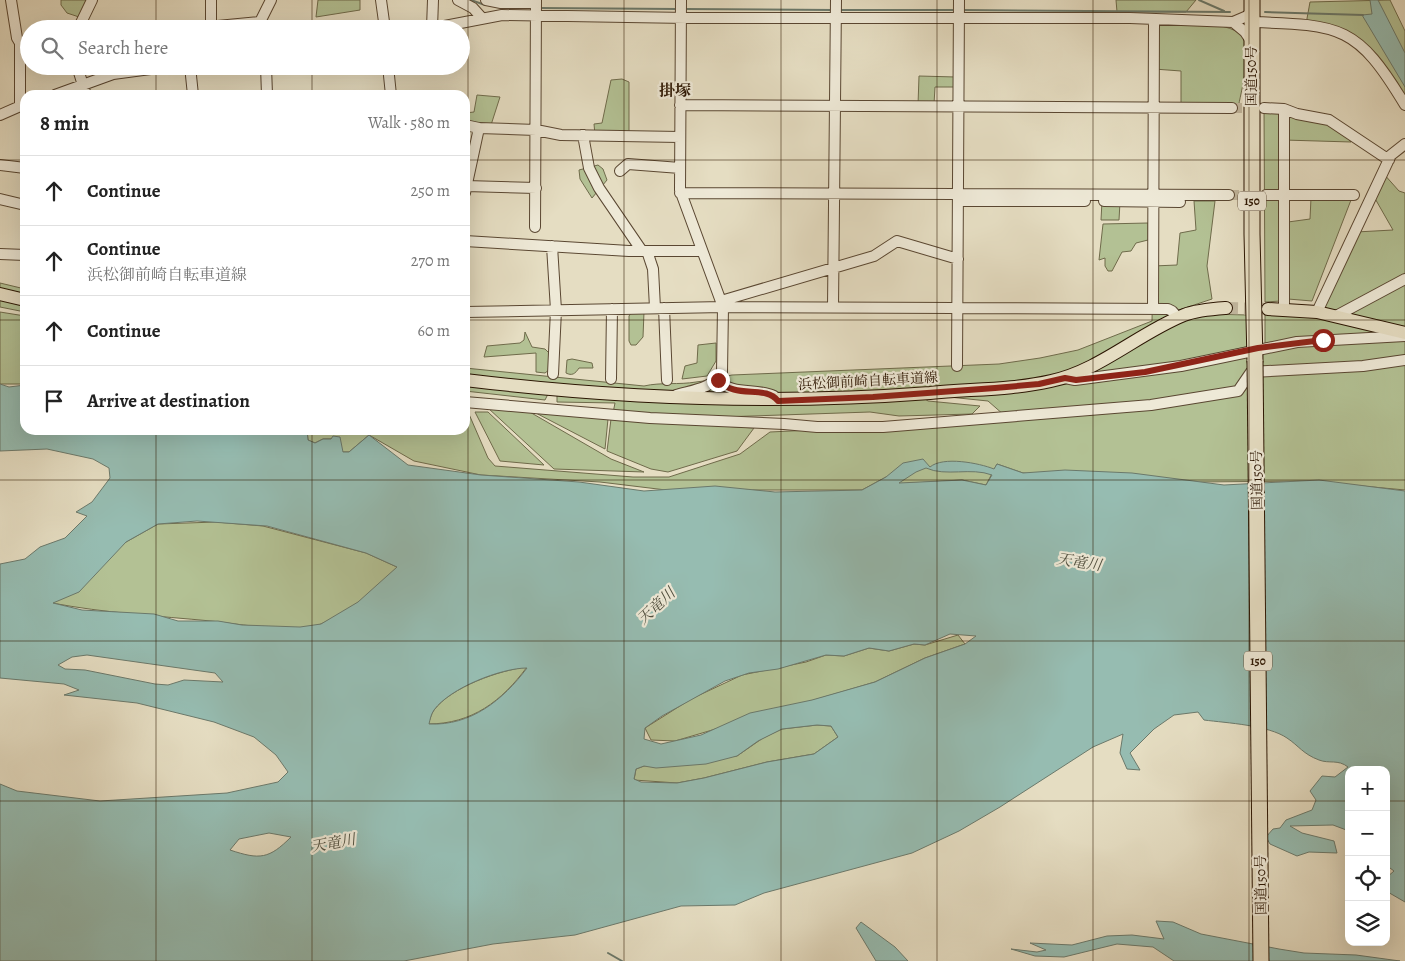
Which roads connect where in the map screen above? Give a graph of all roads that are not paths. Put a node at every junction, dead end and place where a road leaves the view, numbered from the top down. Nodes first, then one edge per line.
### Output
1 (11, 0) edge
2 (92, 0) edge
3 (211, 0) edge
4 (271, 0) edge
5 (381, 0) edge
6 (433, 0) edge
7 (458, 0) edge
8 (486, 0) edge
9 (681, 0) edge
10 (836, 0) edge
11 (959, 0) edge
12 (536, 2) edge
13 (1251, 11) edge
14 (536, 16) junction
15 (680, 17) junction
16 (836, 17) junction
17 (482, 18) junction
18 (959, 18) junction
19 (1154, 19) junction
20 (82, 20) edge
21 (211, 20) edge
22 (263, 20) edge
23 (384, 20) edge
24 (431, 20) edge
25 (470, 20) edge
26 (1233, 22) junction
27 (20, 40) edge
28 (1251, 41) junction
29 (23, 75) edge
30 (80, 75) edge
31 (111, 75) edge
32 (191, 75) edge
33 (266, 75) edge
34 (389, 75) edge
35 (22, 90) edge
36 (84, 90) edge
37 (86, 90) edge
38 (192, 90) edge
39 (267, 90) edge
40 (390, 90) edge
41 (680, 105) junction
42 (1405, 105) edge
43 (20, 106) edge
44 (835, 106) junction
45 (959, 107) junction
46 (1154, 108) junction
47 (1232, 108) tunnel mouth
48 (1264, 108) tunnel mouth
49 (1284, 109) junction
50 (0, 115) edge
51 (470, 126) edge
52 (479, 128) junction
53 (536, 130) junction
54 (583, 135) junction
55 (680, 137) junction
56 (1405, 144) edge
57 (1389, 160) junction
58 (0, 165) edge
59 (20, 167) edge
60 (680, 168) junction
61 (470, 170) edge
62 (620, 171) dead end
63 (536, 188) junction
64 (470, 189) edge
65 (680, 193) junction
66 (834, 193) junction
67 (1354, 195) dead end
68 (958, 197) junction
69 (1154, 198) junction
70 (1229, 198) tunnel mouth
71 (1266, 198) tunnel mouth
72 (0, 199) edge
73 (1284, 199) junction
74 (20, 205) edge
75 (535, 227) dead end
76 (470, 241) edge
77 (552, 246) junction
78 (644, 251) junction
79 (701, 251) junction
80 (0, 254) edge
81 (20, 255) edge
82 (958, 258) junction
83 (834, 269) junction
84 (1405, 278) edge
85 (0, 294) edge
86 (20, 299) edge
87 (722, 304) junction
88 (833, 307) junction
89 (660, 308) junction
90 (958, 308) junction
91 (1226, 308) tunnel mouth
92 (612, 309) junction
93 (1153, 309) junction
94 (1268, 309) tunnel mouth
95 (1284, 309) junction
96 (556, 310) junction
97 (470, 312) edge
98 (1317, 312) junction
99 (1336, 316) junction
100 (1178, 318) junction
101 (1405, 334) edge
102 (1255, 355) junction
103 (1405, 360) edge
104 (957, 366) dead end
105 (553, 374) dead end
106 (611, 378) dead end
107 (1065, 378) junction
108 (667, 380) dead end
109 (718, 380) junction
110 (470, 381) edge
111 (667, 398) junction
112 (778, 401) junction
113 (470, 402) edge
114 (1261, 961) edge

1 - 27 street
2 - 20 street
3 - 21 street
4 - 22 street
5 - 23 street
6 - 24 street
7 - 17 street
8 - 12 street
9 - 15 street
10 - 16 street
11 - 18 street
12 - 14 street
13 - 26 street
13 - 28 highway, 国道150号 / 150
13 - 42 street
14 - 15 street
14 - 17 street
14 - 53 street
15 - 16 street
15 - 41 street
16 - 18 street
16 - 44 street
17 - 25 street
18 - 19 street
18 - 45 street
19 - 26 street
19 - 46 street
26 - 28 street
28 - 102 highway, 国道150号 / 150
29 - 35 street
30 - 36 street
31 - 37 street
32 - 38 street
33 - 39 street
34 - 40 street
41 - 44 street
41 - 55 street
43 - 50 street
44 - 45 street
44 - 66 street
45 - 46 street
45 - 68 street
46 - 47 street
46 - 69 street
48 - 49 street
49 - 57 street
49 - 73 street
51 - 52 street
52 - 53 street
52 - 61 street
53 - 54 street
53 - 63 street
54 - 55 street
54 - 78 street
55 - 60 street
56 - 57 street
57 - 98 street
58 - 59 street
60 - 62 street
60 - 65 street
63 - 64 street
63 - 75 street
65 - 66 street
65 - 79 street
66 - 68 street
66 - 83 street
67 - 73 street
68 - 69 street
68 - 82 street
69 - 70 street
69 - 93 street
71 - 73 street
72 - 74 street
73 - 95 street
76 - 77 street
77 - 78 street
77 - 96 street
78 - 79 street
78 - 89 street
79 - 87 street
80 - 81 street
82 - 83 street
82 - 90 street
83 - 87 street
83 - 88 street
84 - 99 street
85 - 86 main road
87 - 88 street
87 - 89 street
87 - 109 street
88 - 90 street
89 - 92 street
89 - 108 street
90 - 93 street
90 - 104 street
91 - 100 main road, 浜松御前崎自転車道線
92 - 96 street
92 - 106 street
93 - 100 street
94 - 95 main road
95 - 98 main road
96 - 97 street
96 - 105 street
98 - 99 main road
99 - 101 main road
100 - 107 main road, 浜松御前崎自転車道線
101 - 102 street
102 - 107 street
102 - 114 highway, 国道150号 / 150, bridge
103 - 113 street
107 - 112 main road, 浜松御前崎自転車道線
109 - 111 street
109 - 112 street
110 - 111 main road, 浜松御前崎自転車道線
111 - 112 main road, 浜松御前崎自転車道線

